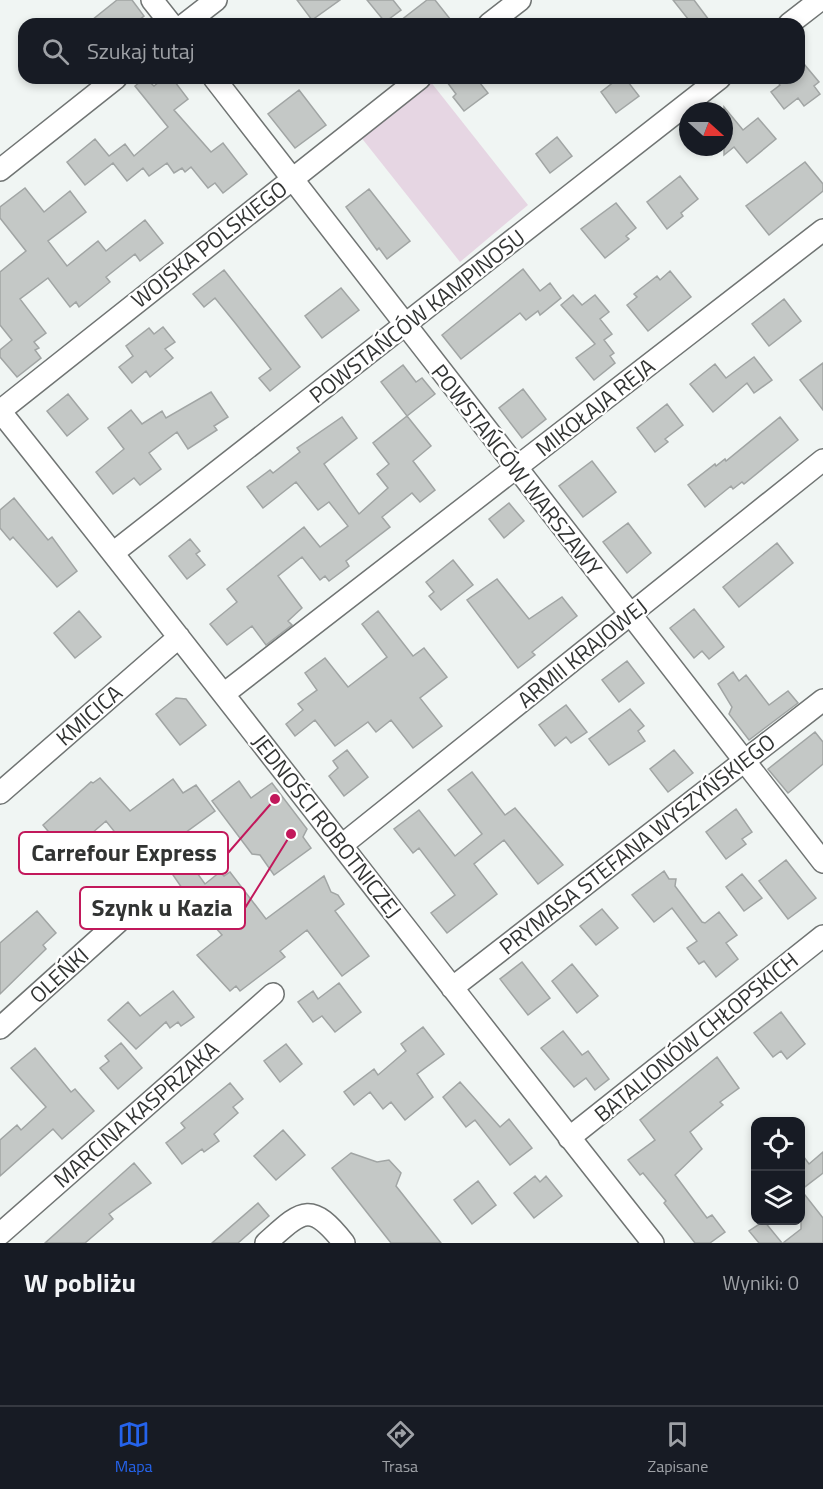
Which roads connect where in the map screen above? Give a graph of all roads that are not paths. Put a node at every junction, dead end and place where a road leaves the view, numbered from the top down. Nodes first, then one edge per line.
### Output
1 (152, 0) edge
2 (216, 0) edge
3 (520, 0) edge
4 (820, 0) edge
5 (166, 18) edge
6 (193, 18) edge
7 (497, 18) edge
8 (797, 18) edge
9 (109, 84) edge
10 (218, 84) edge
11 (412, 84) edge
12 (712, 84) edge
13 (0, 170) edge
14 (292, 178) junction
15 (823, 230) edge
16 (406, 326) junction
17 (0, 411) edge
18 (823, 460) edge
19 (516, 469) junction
20 (113, 553) junction
21 (630, 615) junction
22 (179, 637) junction
23 (225, 693) junction
24 (823, 699) edge
25 (744, 762) junction
26 (3, 785) edge
27 (342, 845) junction
28 (823, 861) edge
29 (118, 922) dead end
30 (823, 936) edge
31 (452, 988) junction
32 (273, 994) dead end
33 (0, 1028) edge
34 (569, 1138) junction
35 (0, 1234) edge
36 (266, 1243) edge
37 (344, 1243) edge
38 (653, 1243) edge

1 - 5 street
2 - 6 street
3 - 7 street
4 - 8 street
9 - 13 street
10 - 14 street, POWSTAŃCÓW WARSZAWY
11 - 14 street, WOJSKA POLSKIEGO
12 - 16 street, POWSTAŃCÓW KAMPINOSU
14 - 16 street, POWSTAŃCÓW WARSZAWY
14 - 17 street, WOJSKA POLSKIEGO
15 - 19 street, MIKOŁAJA REJA
16 - 19 street, POWSTAŃCÓW WARSZAWY
16 - 20 street, POWSTAŃCÓW KAMPINOSU
17 - 20 street, JEDNOŚCI ROBOTNICZEJ
18 - 21 street, ARMII KRAJOWEJ
19 - 21 street, POWSTAŃCÓW WARSZAWY
19 - 23 street, MIKOŁAJA REJA
20 - 22 street, JEDNOŚCI ROBOTNICZEJ
21 - 25 street, POWSTAŃCÓW WARSZAWY
21 - 27 street, ARMII KRAJOWEJ
22 - 23 street, JEDNOŚCI ROBOTNICZEJ
22 - 26 street, KMICICA
23 - 27 street, JEDNOŚCI ROBOTNICZEJ
24 - 25 street, PRYMASA STEFANA WYSZYŃSKIEGO
25 - 28 street, POWSTAŃCÓW WARSZAWY
25 - 31 street, PRYMASA STEFANA WYSZYŃSKIEGO
27 - 31 street, JEDNOŚCI ROBOTNICZEJ
29 - 33 street, OLEŃKI
30 - 34 street, BATALIONÓW CHŁOPSKICH
31 - 34 street, JEDNOŚCI ROBOTNICZEJ
32 - 35 street, MARCINA KASPRZAKA
34 - 38 street, JEDNOŚCI ROBOTNICZEJ
36 - 37 street

